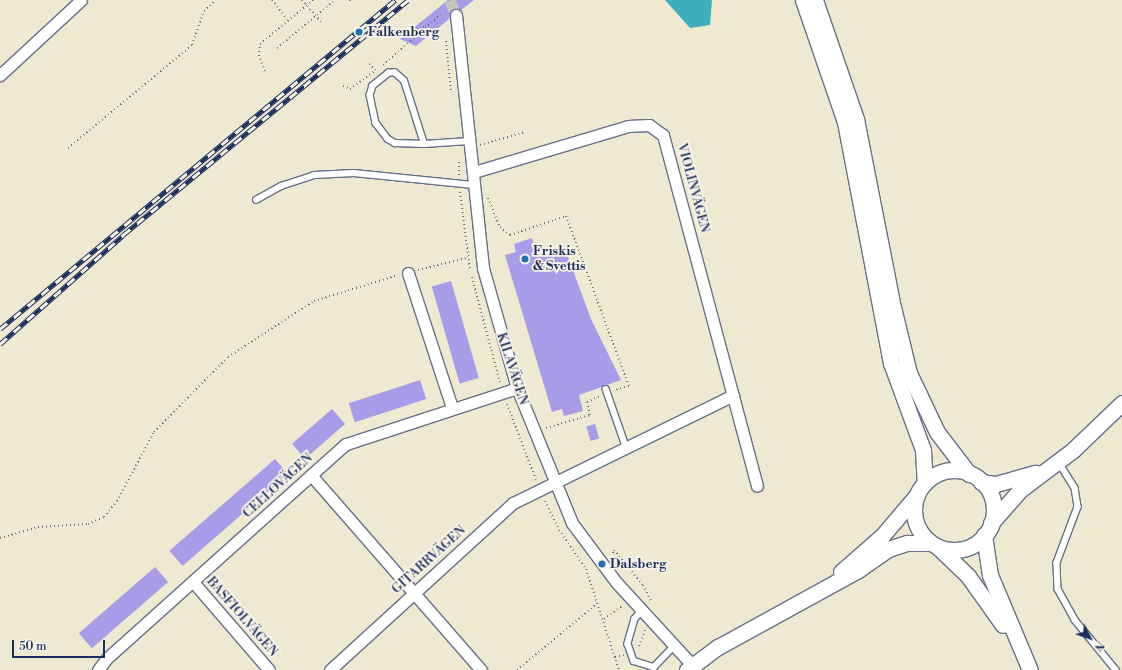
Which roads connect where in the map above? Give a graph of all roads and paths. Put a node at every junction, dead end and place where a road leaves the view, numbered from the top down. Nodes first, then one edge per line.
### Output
1 (81, 0) edge
2 (216, 0) edge
3 (272, 0) edge
4 (302, 0) edge
5 (313, 0) edge
6 (335, 0) edge
7 (803, 0) edge
8 (814, 0) edge
9 (306, 5) junction
10 (441, 14) dead end
11 (456, 15) tunnel mouth
12 (316, 16) junction
13 (287, 19) junction
14 (323, 24) dead end
15 (420, 24) dead end
16 (416, 28) dead end
17 (424, 28) junction
18 (420, 32) junction
19 (277, 48) dead end
20 (369, 64) dead end
21 (265, 71) dead end
22 (375, 71) junction
23 (0, 75) edge
24 (381, 78) junction
25 (343, 86) dead end
26 (525, 132) dead end
27 (474, 143) junction
28 (424, 144) junction
29 (68, 148) dead end
30 (474, 172) junction
31 (475, 185) junction
32 (256, 200) dead end
33 (510, 235) dead end
34 (467, 258) dead end
35 (408, 272) junction
36 (634, 385) dead end
37 (629, 386) junction
38 (517, 388) junction
39 (607, 391) junction
40 (733, 395) junction
41 (1122, 403) edge
42 (452, 408) junction
43 (533, 431) junction
44 (626, 446) junction
45 (1058, 461) junction
46 (1043, 470) junction
47 (311, 475) junction
48 (975, 478) junction
49 (554, 482) junction
50 (757, 486) dead end
51 (921, 489) junction
52 (988, 529) junction
53 (0, 538) edge
54 (934, 544) junction
55 (194, 583) junction
56 (822, 587) junction
57 (412, 594) junction
58 (599, 602) dead end
59 (622, 606) dead end
60 (642, 611) junction
61 (604, 619) dead end
62 (674, 646) junction
63 (1020, 649) junction
64 (690, 668) edge
65 (98, 670) edge
66 (269, 670) edge
67 (330, 670) edge
68 (481, 670) edge
69 (517, 670) edge
70 (1030, 670) edge
71 (1116, 670) edge

1 - 23 street
2 - 29 path
3 - 13 path
4 - 9 path
5 - 9 path
6 - 12 path
7 - 51 main road
8 - 48 main road
9 - 12 path
9 - 13 path
10 - 17 path
11 - 27 street, KILAVÄGEN
12 - 14 path
12 - 19 path
13 - 21 path
15 - 17 path
16 - 18 path
17 - 18 path
18 - 22 path
20 - 22 path
22 - 24 path
22 - 25 path
24 - 28 lane
24 - 28 lane
26 - 27 path
27 - 28 lane
27 - 30 street, KILAVÄGEN
30 - 31 street, KILAVÄGEN
30 - 40 street, VIOLINVÄGEN
31 - 32 lane
31 - 38 street, KILAVÄGEN
33 - 37 path
34 - 35 path
35 - 42 street
35 - 53 path
36 - 37 path
37 - 39 path
38 - 42 street, CELLOVÄGEN
38 - 43 street, KILAVÄGEN
39 - 43 path
39 - 44 lane
40 - 44 street
40 - 50 street, VIOLINVÄGEN
41 - 45 main road
42 - 47 street, CELLOVÄGEN
43 - 49 street, KILAVÄGEN
44 - 49 street
45 - 46 main road
45 - 71 lane
46 - 48 main road
46 - 52 main road
47 - 55 street, CELLOVÄGEN
47 - 57 street
48 - 51 main road
48 - 52 main road
49 - 57 street, GITARRVÄGEN
49 - 60 street, KILAVÄGEN
51 - 54 main road
51 - 56 main road
52 - 54 main road
52 - 63 main road
54 - 56 main road
54 - 63 main road
55 - 65 street, CELLOVÄGEN
55 - 66 street, BASFIOLVÄGEN
56 - 64 main road
57 - 67 street, GITARRVÄGEN
57 - 68 street
58 - 69 path
59 - 61 path
60 - 62 street, KILAVÄGEN
60 - 62 lane
62 - 64 street, KILAVÄGEN
63 - 70 main road

